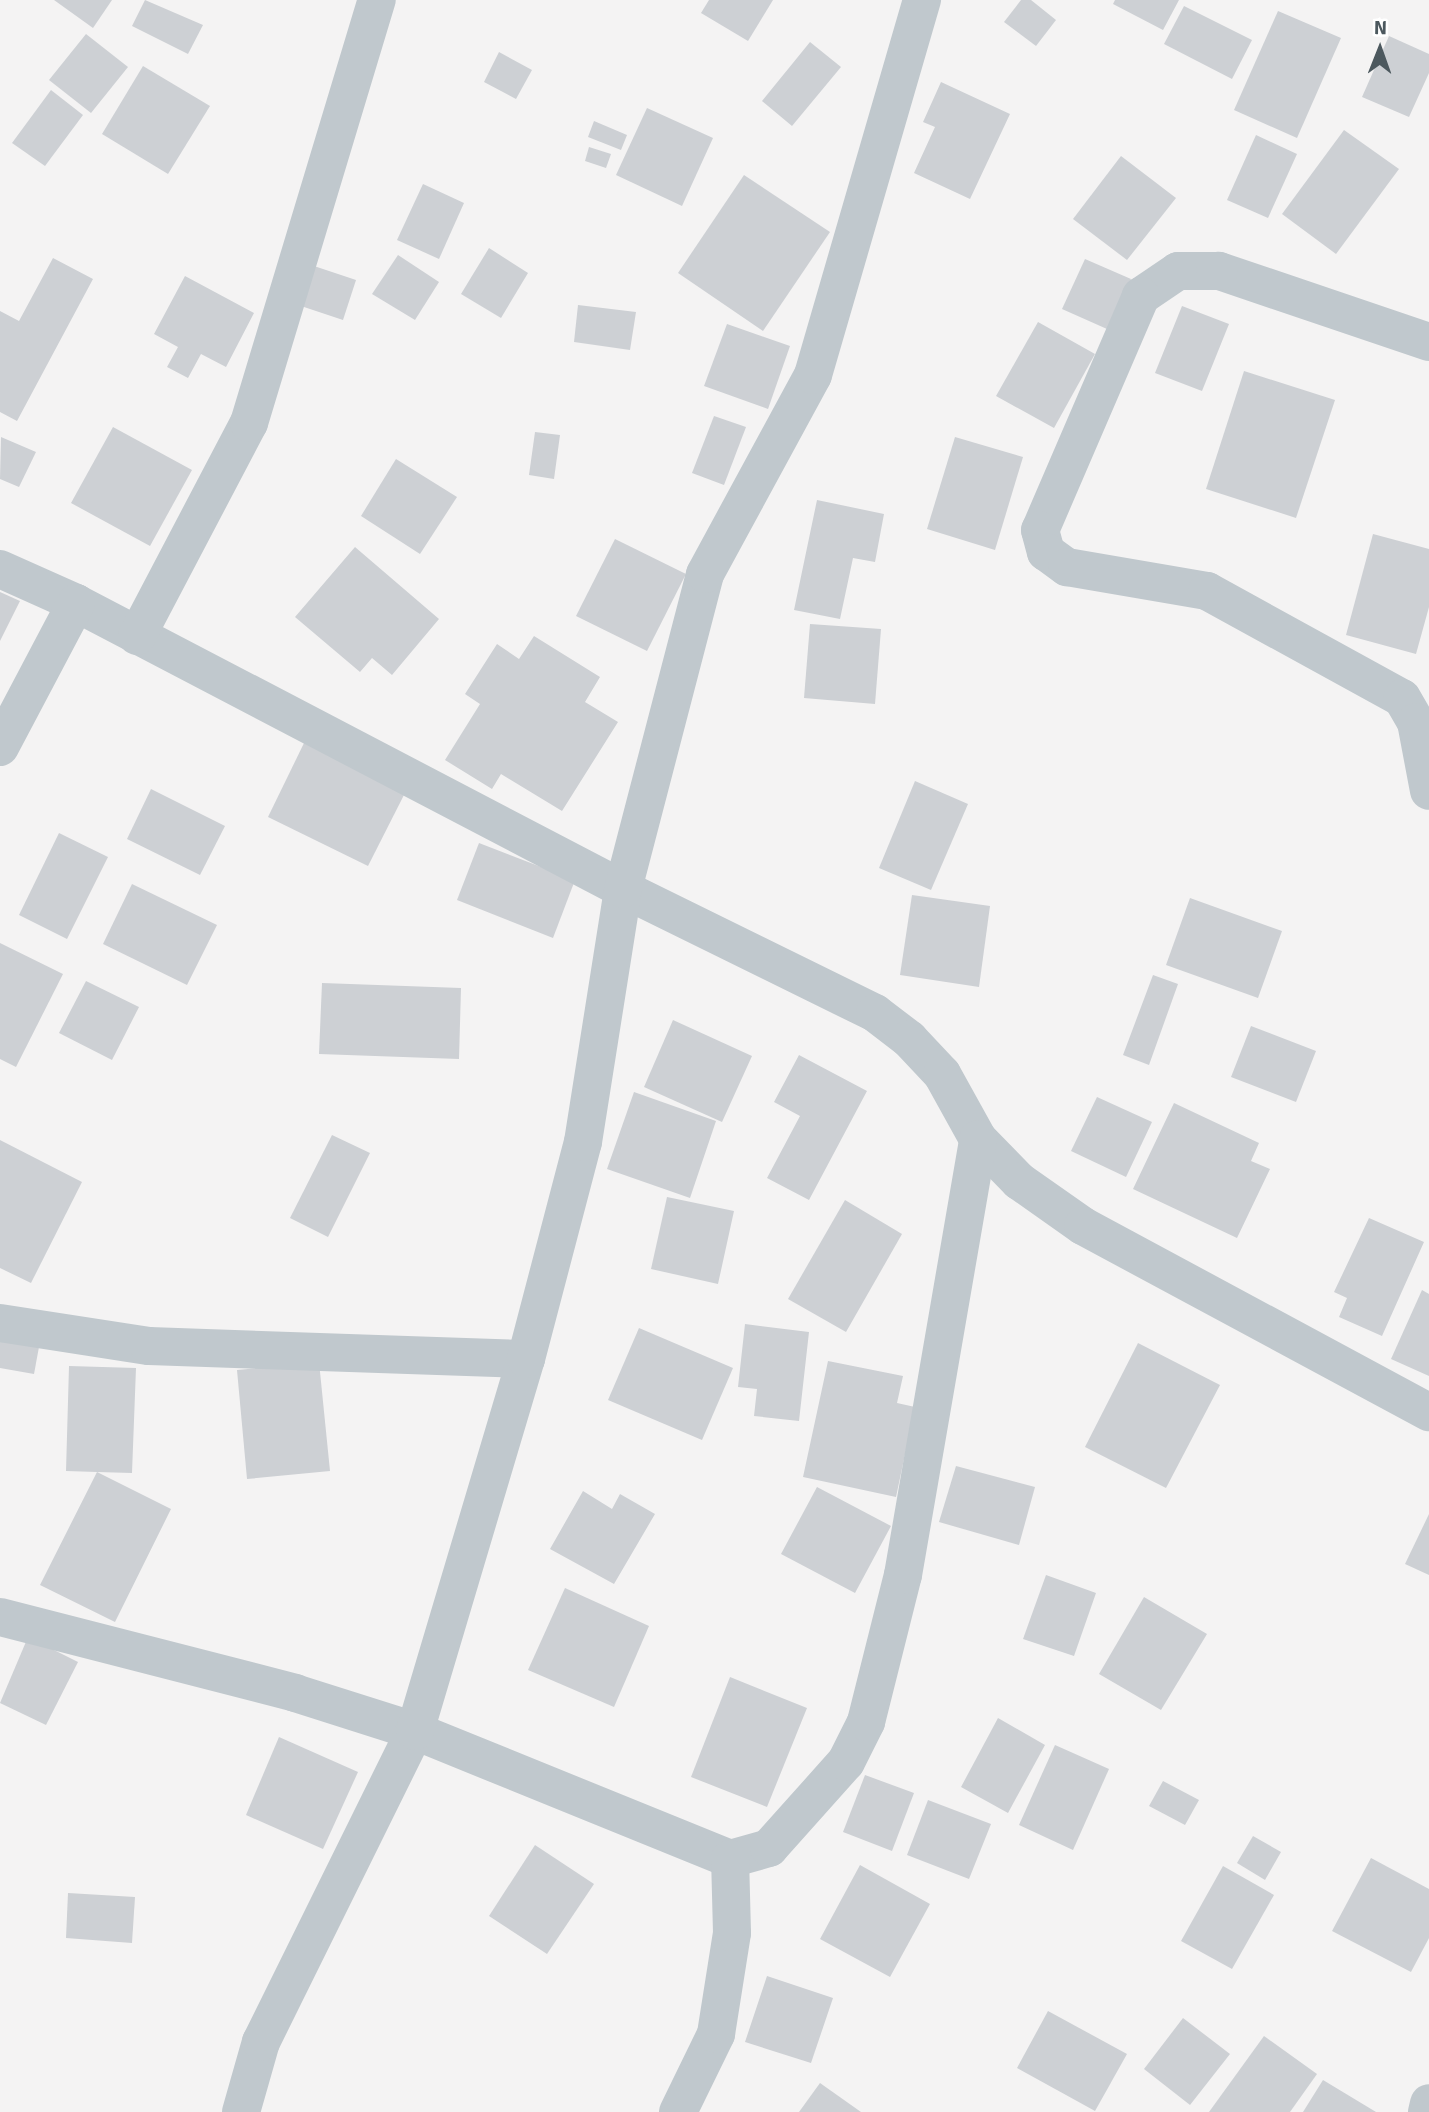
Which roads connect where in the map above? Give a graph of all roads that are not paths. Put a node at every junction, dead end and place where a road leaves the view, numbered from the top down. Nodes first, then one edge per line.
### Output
1 (377, 0) edge
2 (922, 0) edge
3 (1429, 342) edge
4 (0, 569) edge
5 (76, 603) junction
6 (138, 636) junction
7 (0, 747) edge
8 (1429, 791) edge
9 (623, 889) junction
10 (978, 1139) junction
11 (0, 1323) edge
12 (526, 1359) junction
13 (1429, 1412) edge
14 (0, 1617) edge
15 (415, 1731) junction
16 (730, 1859) junction
17 (1429, 2103) edge
18 (241, 2112) edge
19 (678, 2112) edge
20 (1426, 2112) edge

1 - 6 street
2 - 9 street
3 - 8 street
4 - 5 street
5 - 6 street
5 - 7 street
6 - 9 street
9 - 10 street
9 - 12 street
10 - 13 street
10 - 16 street
11 - 12 street
12 - 15 street
14 - 15 street
15 - 16 street
15 - 18 street
16 - 19 street
17 - 20 street

